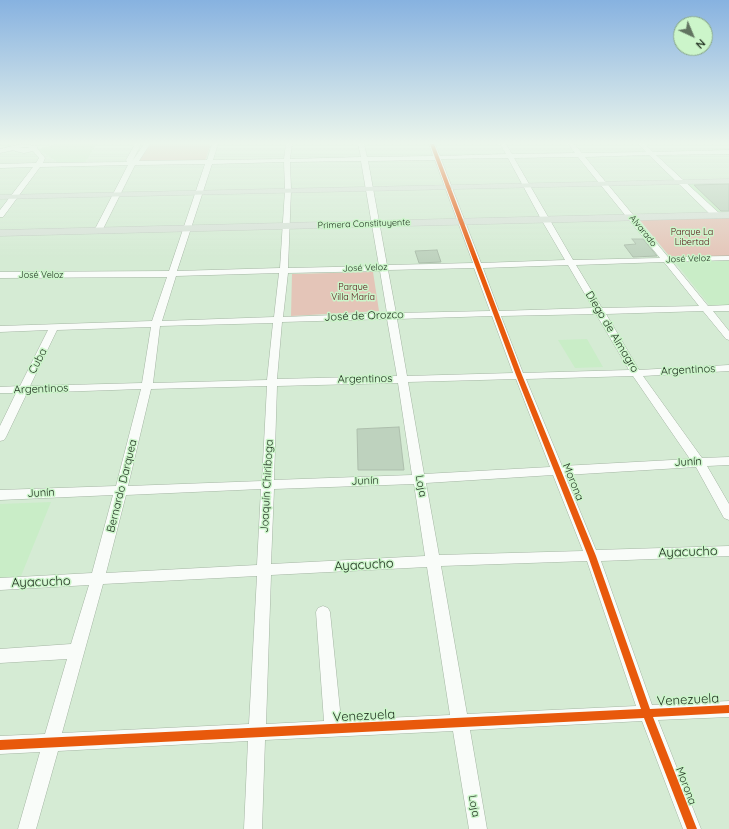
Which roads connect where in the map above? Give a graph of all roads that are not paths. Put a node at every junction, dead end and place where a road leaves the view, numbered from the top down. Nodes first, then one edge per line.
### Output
1 (25, 183) edge
2 (122, 183) edge
3 (203, 183) edge
4 (288, 183) edge
5 (369, 183) edge
6 (447, 183) edge
7 (604, 183) junction
8 (628, 183) edge
9 (681, 183) edge
10 (526, 185) junction
11 (448, 186) junction
12 (370, 188) junction
13 (288, 190) junction
14 (200, 193) junction
15 (116, 194) junction
16 (14, 196) junction
17 (0, 197) edge
18 (0, 215) edge
19 (729, 215) edge
20 (716, 216) junction
21 (632, 218) junction
22 (545, 219) junction
23 (461, 221) junction
24 (376, 223) junction
25 (286, 226) junction
26 (188, 228) junction
27 (99, 229) junction
28 (0, 233) edge
29 (729, 258) edge
30 (666, 259) junction
31 (571, 262) junction
32 (478, 265) junction
33 (384, 267) junction
34 (284, 270) junction
35 (173, 274) junction
36 (0, 275) edge
37 (729, 308) edge
38 (706, 309) junction
39 (600, 310) junction
40 (496, 313) junction
41 (392, 316) junction
42 (278, 319) junction
43 (156, 324) junction
44 (54, 327) junction
45 (0, 329) edge
46 (729, 337) edge
47 (729, 368) edge
48 (636, 373) junction
49 (519, 375) junction
50 (402, 379) junction
51 (272, 381) junction
52 (147, 385) junction
53 (23, 389) junction
54 (0, 390) edge
55 (0, 437) edge
56 (729, 461) edge
57 (698, 462) junction
58 (558, 472) junction
59 (419, 479) junction
60 (267, 484) junction
61 (121, 490) junction
62 (0, 495) edge
63 (729, 515) edge
64 (729, 551) edge
65 (592, 556) junction
66 (433, 561) junction
67 (263, 570) junction
68 (98, 580) junction
69 (0, 584) edge
70 (323, 612) dead end
71 (77, 651) junction
72 (0, 656) edge
73 (729, 709) edge
74 (647, 713) junction
75 (460, 722) junction
76 (333, 728) junction
77 (257, 732) junction
78 (51, 742) junction
79 (0, 745) edge
80 (27, 829) edge
81 (253, 829) edge
82 (478, 829) edge
83 (692, 829) edge

1 - 16 street
2 - 15 street
3 - 14 street, Bernardo Darquea
4 - 13 street, Joaquín Chiriboga
5 - 12 street, Loja
6 - 11 street, Morona
7 - 8 main road
7 - 10 main road
7 - 21 street, Alvarado
9 - 20 street
10 - 11 main road
10 - 22 street, Diego de Almagro
11 - 12 main road
11 - 23 street, Morona
12 - 13 main road
12 - 24 street, Loja
13 - 14 main road
13 - 25 street, Joaquín Chiriboga
14 - 15 main road
14 - 26 street, Bernardo Darquea
15 - 16 main road
15 - 27 street
16 - 17 main road
16 - 18 street
19 - 20 main road, Primera Constituyente
20 - 21 main road, Primera Constituyente
21 - 22 main road, Primera Constituyente
21 - 30 street, Alvarado
22 - 23 main road, Primera Constituyente
22 - 31 street, Diego de Almagro
23 - 24 main road, Primera Constituyente
23 - 32 street, Morona
24 - 25 main road, Primera Constituyente
24 - 33 street, Loja
25 - 26 main road, Primera Constituyente
25 - 34 street, Joaquín Chiriboga
26 - 27 main road, Primera Constituyente
26 - 35 street, Bernardo Darquea
27 - 28 main road, Primera Constituyente
29 - 30 street, José Veloz
30 - 31 street, José Veloz
30 - 38 street, Alvarado
31 - 32 street, José Veloz
31 - 39 street, Diego de Almagro
32 - 33 street, José Veloz
32 - 40 street, Morona
33 - 34 street, José Veloz
33 - 41 street, Loja
34 - 35 street, José Veloz
34 - 42 street, Joaquín Chiriboga
35 - 36 street, José Veloz
35 - 43 street, Bernardo Darquea
37 - 38 street, José de Orozco
38 - 39 street, José de Orozco
38 - 46 street, Alvarado
39 - 40 street, José de Orozco
39 - 48 street, Diego de Almagro
40 - 41 street, José de Orozco
40 - 49 street, Morona
41 - 42 street, José de Orozco
41 - 50 street, Loja
42 - 43 street, José de Orozco
42 - 51 street, Joaquín Chiriboga
43 - 44 street, José de Orozco
43 - 52 street, Bernardo Darquea
44 - 45 street, José de Orozco
44 - 53 street, Cuba
47 - 48 street, Argentinos
48 - 49 street, Argentinos
48 - 57 street, Diego de Almagro
49 - 50 street, Argentinos
49 - 58 street, Morona
50 - 51 street, Argentinos
50 - 59 street, Loja
51 - 52 street, Argentinos
51 - 60 street, Joaquín Chiriboga
52 - 53 street, Argentinos
52 - 61 street, Bernardo Darquea
53 - 54 street, Argentinos
53 - 55 street, Cuba
56 - 57 street, Junín
57 - 58 street, Junín
57 - 63 street, Diego de Almagro
58 - 59 street, Junín
58 - 65 street, Morona
59 - 60 street, Junín
59 - 66 street, Loja
60 - 61 street, Junín
60 - 67 street, Joaquín Chiriboga
61 - 62 street, Junín
61 - 68 street, Bernardo Darquea
64 - 65 street, Ayacucho
65 - 66 street, Ayacucho
65 - 74 street, Morona
66 - 67 street, Ayacucho
66 - 75 street, Loja
67 - 68 street, Ayacucho
67 - 77 street, Joaquín Chiriboga
68 - 69 street, Ayacucho
68 - 71 street, Bernardo Darquea
70 - 76 street
71 - 72 street
71 - 78 street, Bernardo Darquea
73 - 74 street, Venezuela
74 - 75 street, Venezuela
74 - 83 street, Morona
75 - 76 street, Venezuela
75 - 82 street, Loja
76 - 77 street, Venezuela
77 - 78 street, Venezuela
77 - 81 street, Joaquín Chiriboga
78 - 79 street, Venezuela
78 - 80 street, Bernardo Darquea

